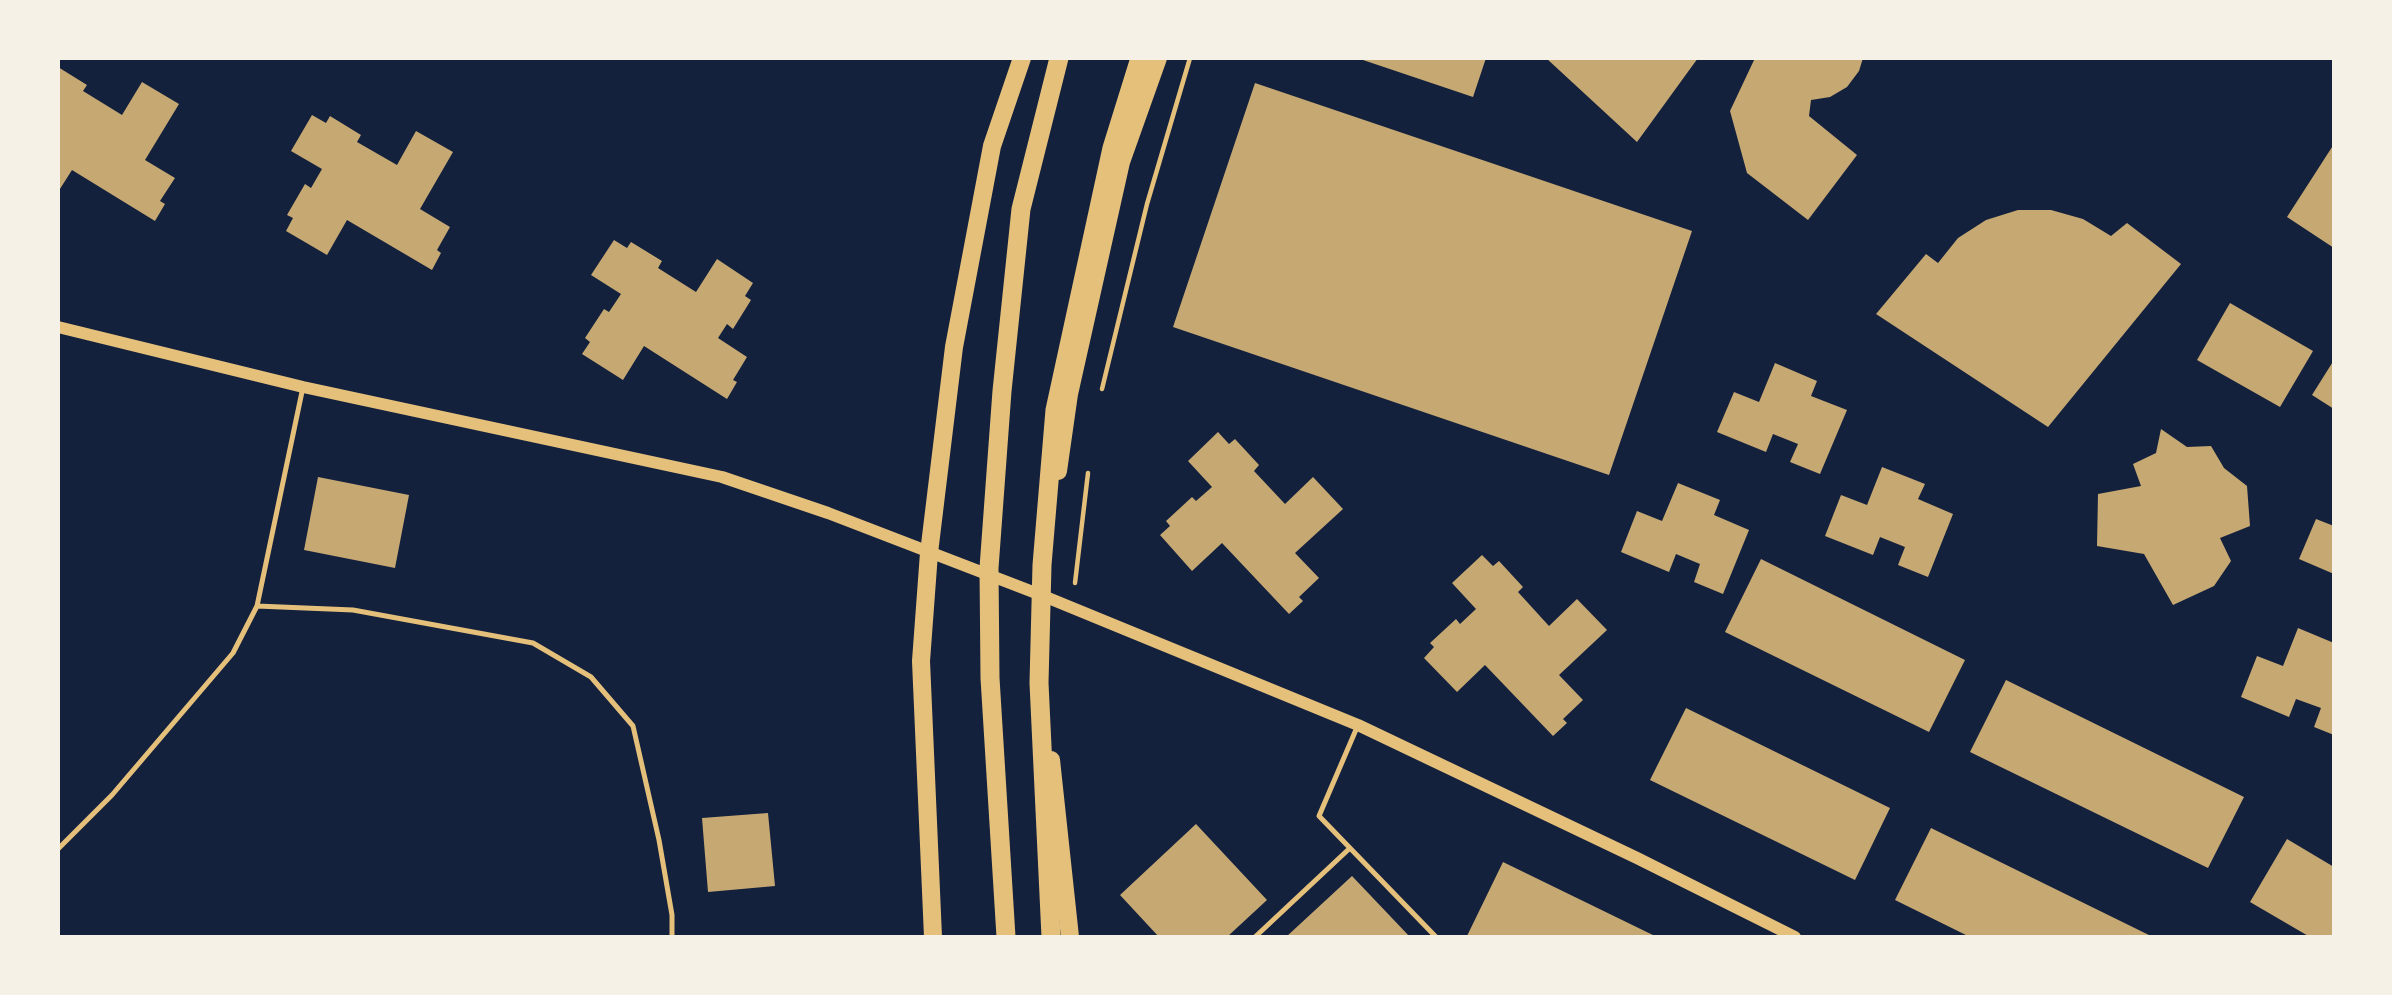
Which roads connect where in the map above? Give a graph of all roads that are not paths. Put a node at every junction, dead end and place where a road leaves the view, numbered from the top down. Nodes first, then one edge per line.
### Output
1 (1022, 58) edge
2 (1059, 58) edge
3 (1140, 58) edge
4 (1158, 58) edge
5 (58, 327) edge
6 (303, 387) junction
7 (929, 553) junction
8 (1041, 595) junction
9 (257, 606) junction
10 (1358, 725) junction
11 (1350, 848) junction
12 (58, 849) edge
13 (671, 937) edge
14 (933, 937) edge
15 (1006, 937) edge
16 (1051, 937) edge
17 (1070, 937) edge
18 (1255, 937) edge
19 (1436, 937) edge
20 (1795, 937) edge

1 - 7 main road
2 - 15 highway
3 - 16 highway
4 - 8 main road
5 - 6 street
6 - 7 street
6 - 9 lane
7 - 8 street
7 - 14 main road
8 - 10 street
8 - 17 main road
9 - 12 lane
9 - 13 lane
10 - 11 lane
10 - 20 street
11 - 18 lane
11 - 19 lane

